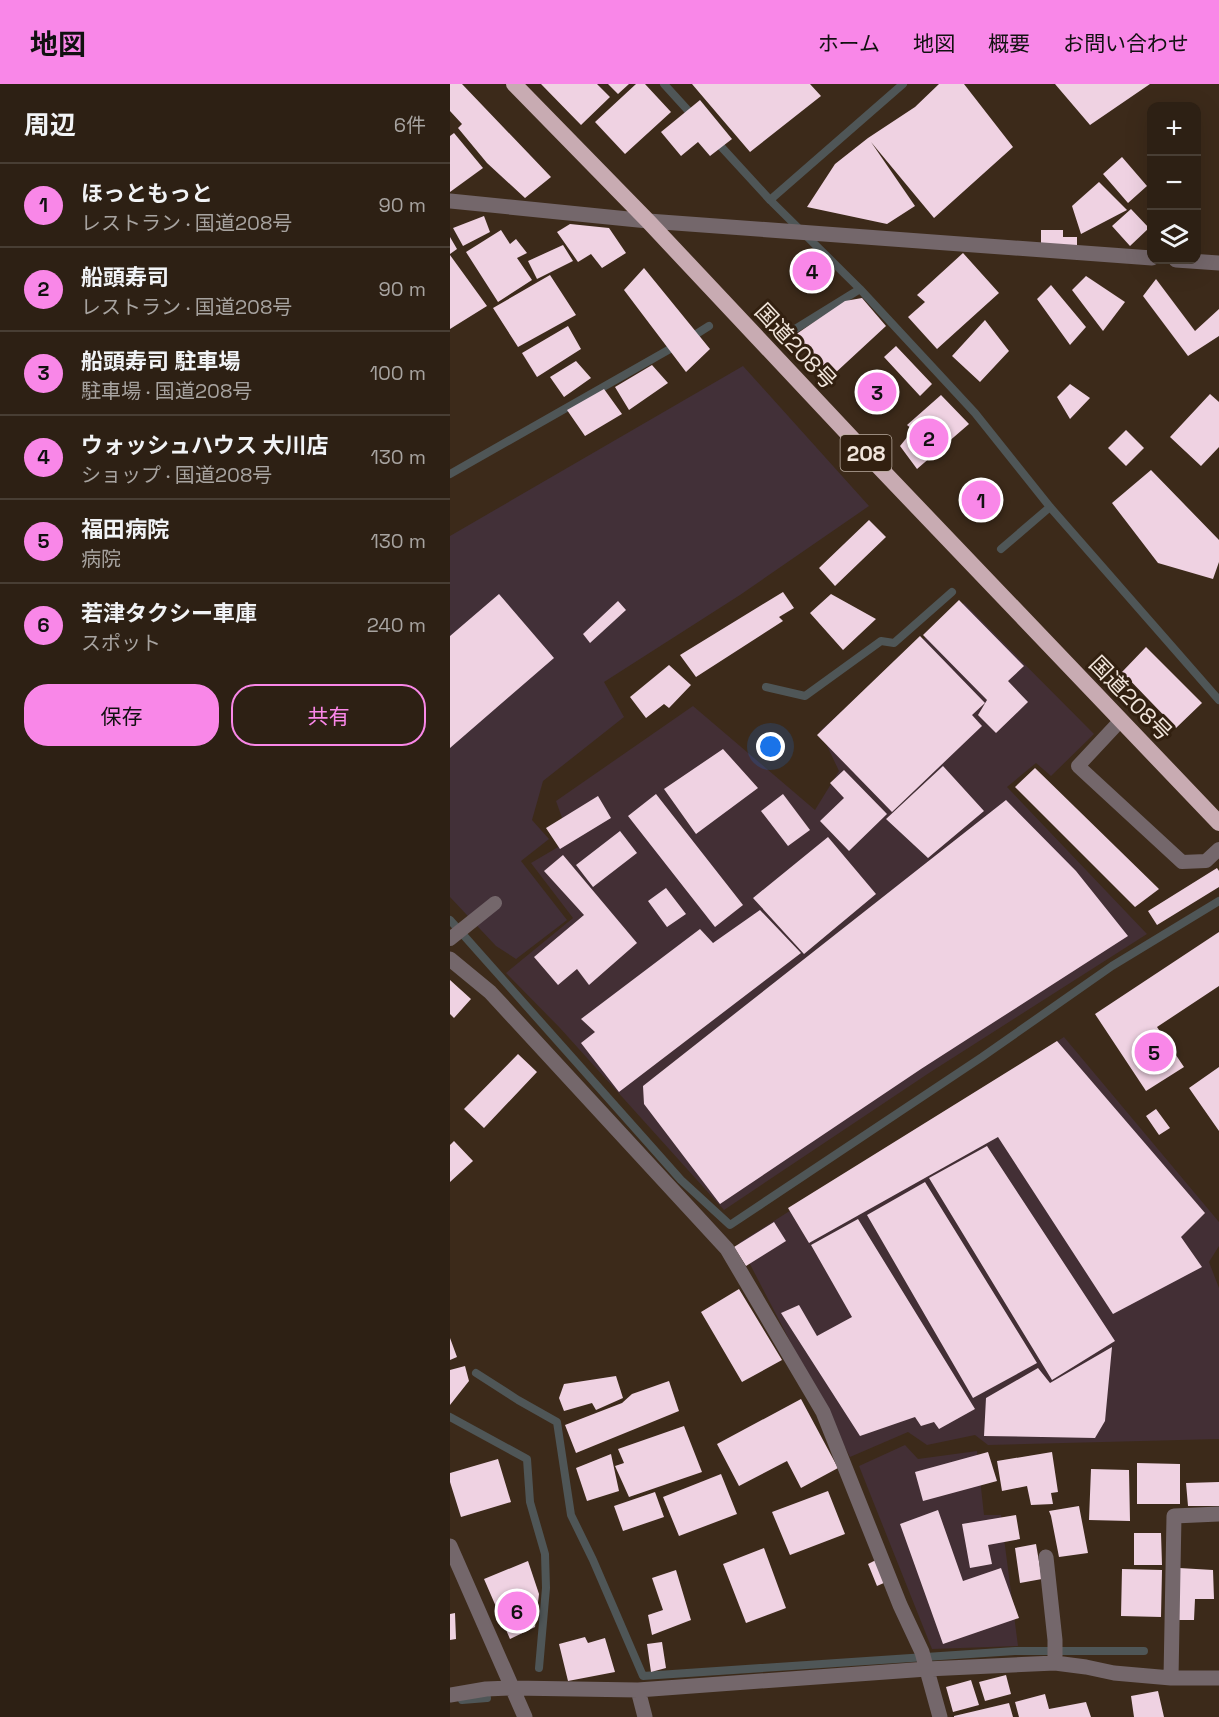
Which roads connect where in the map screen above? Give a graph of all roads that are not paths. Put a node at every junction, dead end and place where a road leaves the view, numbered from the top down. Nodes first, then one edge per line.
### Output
1 (514, 84) edge
2 (450, 201) edge
3 (648, 221) junction
4 (1147, 258) edge
5 (1201, 262) edge
6 (1219, 263) edge
7 (1121, 720) junction
8 (1219, 822) edge
9 (1219, 849) edge
10 (495, 903) dead end
11 (450, 939) edge
12 (450, 959) edge
13 (1219, 1514) edge
14 (450, 1546) edge
15 (1047, 1557) dead end
16 (1055, 1663) junction
17 (927, 1669) junction
18 (1171, 1678) junction
19 (1219, 1678) edge
20 (513, 1688) junction
21 (639, 1690) junction
22 (450, 1695) edge
23 (525, 1717) edge
24 (645, 1717) edge
25 (940, 1717) edge

1 - 3 highway, 国道208号 / 208
2 - 3 street
3 - 4 street
3 - 7 highway, 国道208号 / 208
5 - 6 street
7 - 8 highway, 国道208号 / 208
7 - 9 lane
10 - 11 lane
12 - 17 street
13 - 18 street
14 - 20 street
15 - 16 street
16 - 17 street
16 - 18 street
17 - 21 street
17 - 25 street
18 - 19 street
20 - 21 street
20 - 22 street
20 - 23 street
21 - 24 street

